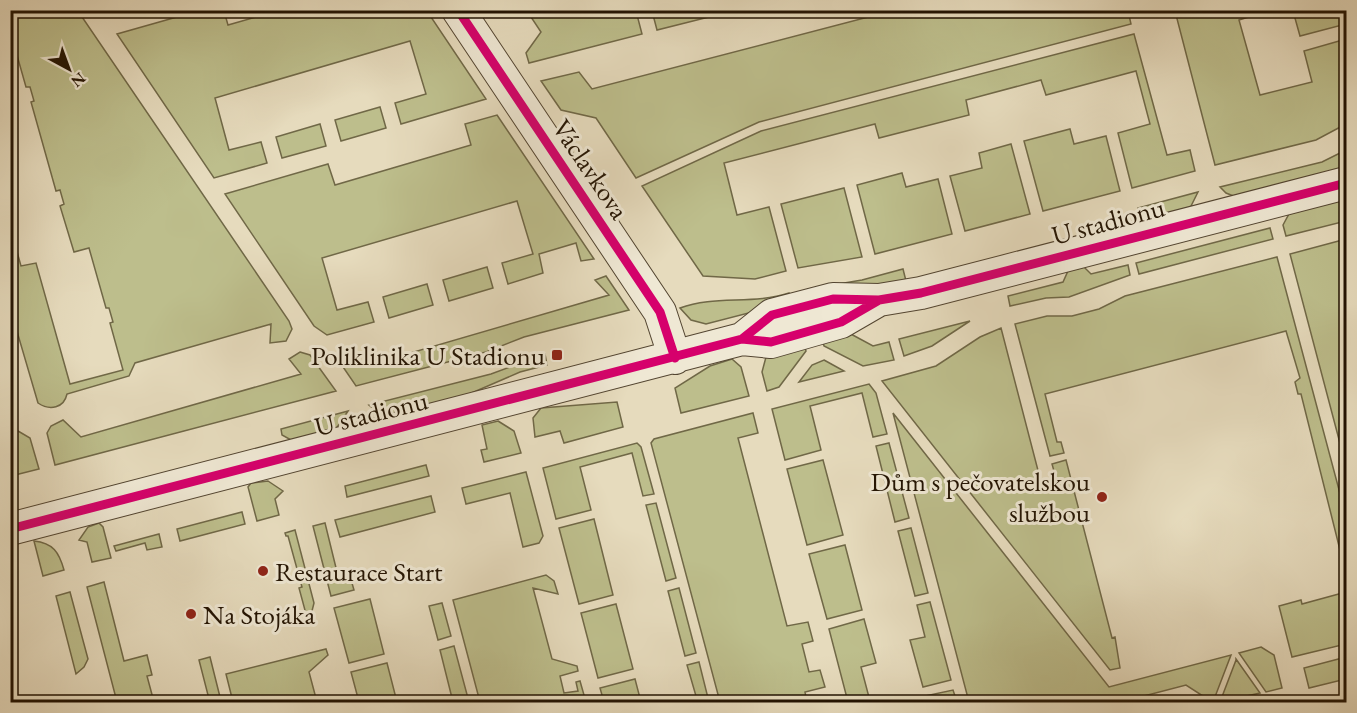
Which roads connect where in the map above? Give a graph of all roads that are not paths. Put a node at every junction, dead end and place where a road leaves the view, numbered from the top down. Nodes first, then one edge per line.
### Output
1 (458, 10) edge
2 (1347, 183) edge
3 (675, 358) junction
4 (10, 530) edge

1 - 3 street, Václavkova
2 - 3 street, U stadionu
3 - 4 street, U stadionu

